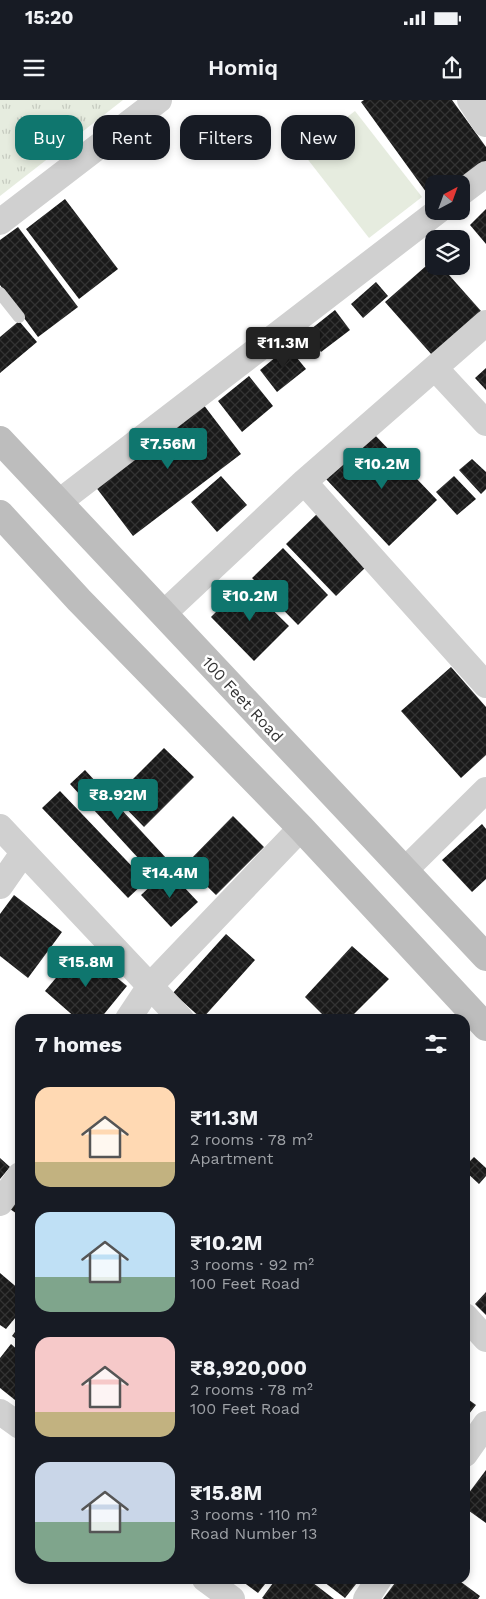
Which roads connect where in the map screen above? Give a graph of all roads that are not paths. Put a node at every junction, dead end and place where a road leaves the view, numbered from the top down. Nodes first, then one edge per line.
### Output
1 (159, 100) edge
2 (471, 100) edge
3 (486, 123) edge
4 (486, 174) edge
5 (470, 186) edge
6 (426, 220) edge
7 (0, 222) edge
8 (0, 293) edge
9 (19, 317) dead end
10 (486, 323) edge
11 (435, 368) junction
12 (486, 423) edge
13 (0, 440) edge
14 (304, 482) junction
15 (59, 502) junction
16 (0, 514) edge
17 (162, 614) junction
18 (486, 685) edge
19 (486, 790) edge
20 (0, 827) edge
21 (301, 828) junction
22 (23, 853) junction
23 (405, 870) junction
24 (0, 886) edge
25 (486, 957) edge
26 (150, 986) junction
27 (131, 1014) edge
28 (176, 1014) edge
29 (486, 1027) edge
30 (15, 1182) edge
31 (0, 1204) edge
32 (470, 1321) edge
33 (486, 1339) edge
34 (0, 1412) edge
35 (15, 1422) edge
36 (486, 1424) edge
37 (470, 1447) edge
38 (212, 1584) edge
39 (376, 1584) edge
40 (232, 1599) edge
41 (366, 1599) edge

1 - 7 street
2 - 3 street
4 - 5 street
6 - 15 street
8 - 9 lane
10 - 11 street
11 - 12 street
11 - 14 street
13 - 15 main road, 100 Feet Road
14 - 17 street
14 - 18 street
15 - 17 main road, 100 Feet Road
16 - 21 main road
17 - 23 main road, 100 Feet Road
19 - 23 street
20 - 22 street
21 - 26 street
21 - 29 main road
22 - 24 street
22 - 26 street
23 - 25 main road, 100 Feet Road
26 - 27 street
26 - 28 street
30 - 31 street
32 - 33 street
34 - 35 street
36 - 37 street
38 - 40 street
39 - 41 street

